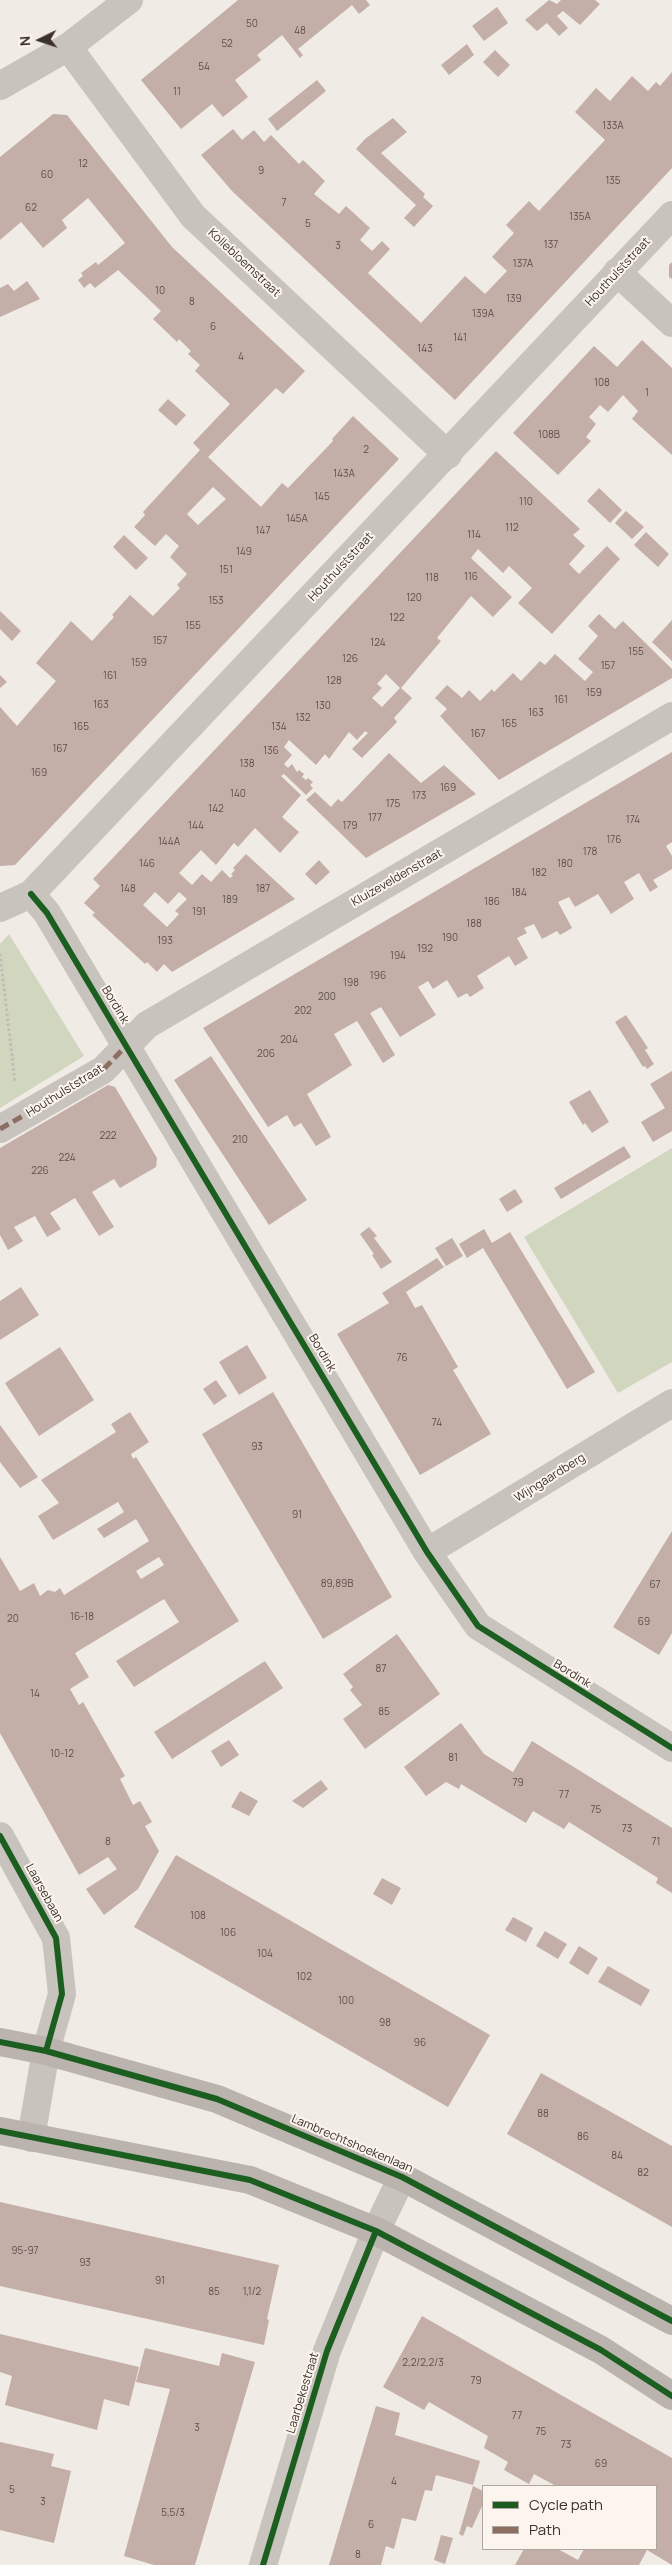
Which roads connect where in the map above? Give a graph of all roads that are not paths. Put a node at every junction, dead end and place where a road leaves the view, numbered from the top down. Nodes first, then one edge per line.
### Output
1 (129, 0) edge
2 (68, 48) junction
3 (0, 86) edge
4 (672, 215) edge
5 (617, 272) junction
6 (672, 323) edge
7 (448, 455) junction
8 (672, 716) edge
9 (31, 894) junction
10 (0, 908) edge
11 (126, 1046) junction
12 (10, 1124) edge
13 (672, 1403) edge
14 (427, 1552) junction
15 (672, 1748) edge
16 (0, 1836) edge
17 (0, 2042) edge
18 (46, 2051) junction
19 (0, 2131) edge
20 (31, 2138) junction
21 (402, 2177) junction
22 (376, 2232) junction
23 (672, 2321) edge
24 (672, 2396) edge
25 (263, 2565) edge

1 - 2 street
2 - 3 street
2 - 7 street, Kollebloemstraat
4 - 5 street, Houthulststraat
5 - 6 street
5 - 7 street, Houthulststraat
7 - 9 street, Houthulststraat
8 - 11 street, Kluizeveldenstraat
9 - 10 street, Houthulststraat
9 - 11 street, Bordink
11 - 12 street, Houthulststraat
11 - 14 street, Bordink
13 - 14 street, Wijngaardberg
14 - 15 street, Bordink
16 - 18 street, Laarsebaan
17 - 18 street, Lambrechtshoekenlaan
18 - 20 street
18 - 21 street, Lambrechtshoekenlaan
19 - 20 street
20 - 22 street
21 - 22 street, Lambrechtshoekenlaan
21 - 23 street, Lambrechtshoekenlaan
22 - 24 street
22 - 25 street, Laarbekestraat

